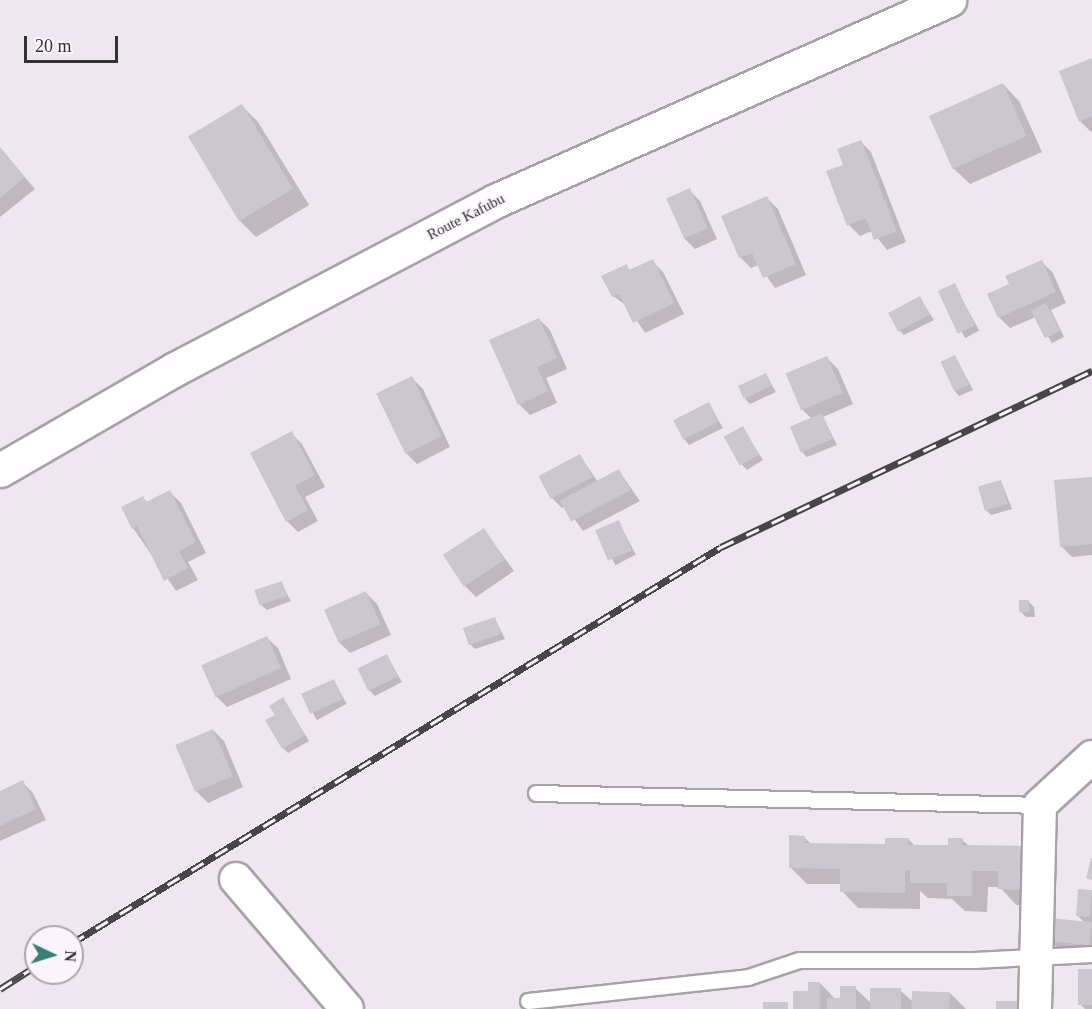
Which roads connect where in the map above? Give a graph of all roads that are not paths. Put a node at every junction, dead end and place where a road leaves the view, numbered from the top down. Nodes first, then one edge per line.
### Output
1 (949, 0) edge
2 (0, 470) edge
3 (1092, 757) edge
4 (536, 793) dead end
5 (1040, 805) junction
6 (236, 879) dead end
7 (1092, 954) edge
8 (1036, 955) junction
9 (528, 1001) dead end
10 (347, 1009) edge
11 (1035, 1009) edge

1 - 2 main road, Route Kafubu
3 - 5 street
4 - 5 lane
5 - 8 street
6 - 10 street
7 - 8 lane
8 - 9 lane
8 - 11 street

